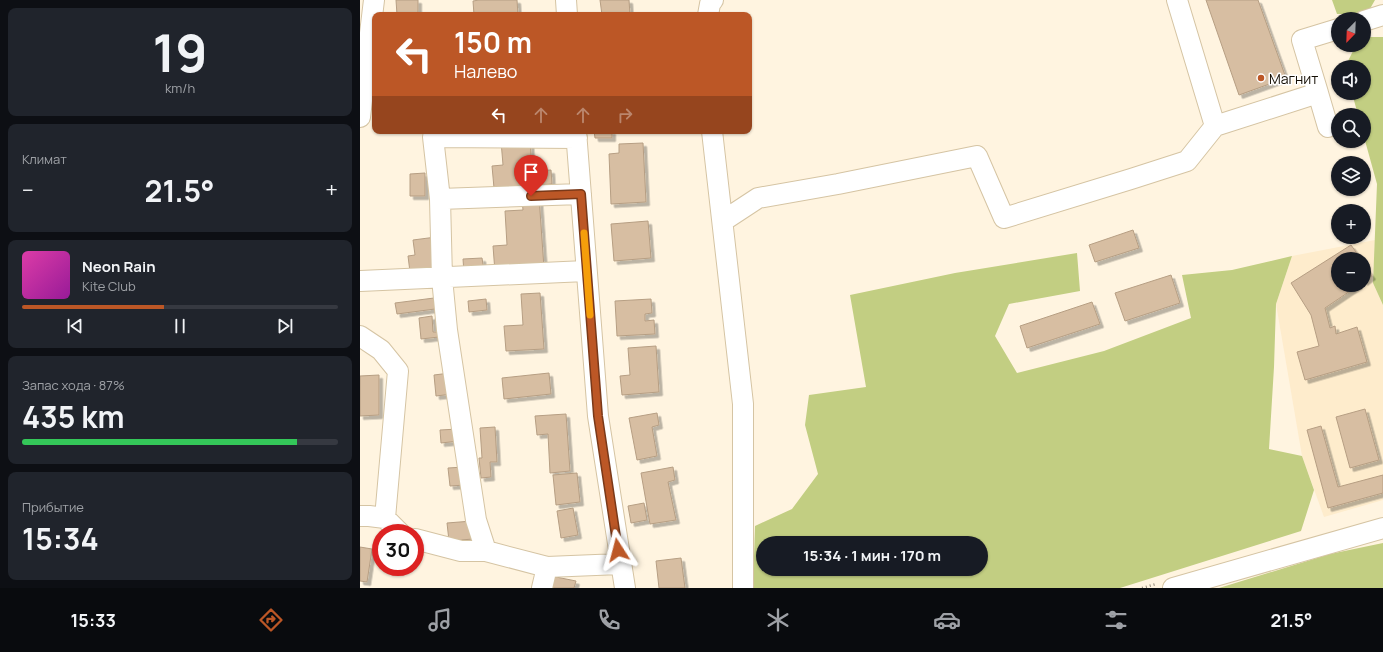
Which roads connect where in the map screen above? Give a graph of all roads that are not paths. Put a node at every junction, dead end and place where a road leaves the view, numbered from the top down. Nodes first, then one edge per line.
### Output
1 (374, 0) edge
2 (566, 0) edge
3 (713, 0) edge
4 (1177, 0) edge
5 (373, 12) edge
6 (567, 12) edge
7 (709, 12) edge
8 (1383, 15) edge
9 (372, 17) edge
10 (1371, 19) edge
11 (1331, 31) edge
12 (1318, 93) junction
13 (360, 117) edge
14 (1215, 126) junction
15 (1328, 127) dead end
16 (712, 134) edge
17 (576, 135) edge
18 (581, 194) junction
19 (440, 199) junction
20 (723, 221) junction
21 (586, 271) junction
22 (442, 278) junction
23 (360, 281) edge
24 (360, 336) edge
25 (360, 516) edge
26 (385, 518) junction
27 (391, 524) edge
28 (1383, 528) edge
29 (424, 542) edge
30 (486, 551) junction
31 (620, 564) junction
32 (547, 567) junction
33 (542, 588) edge
34 (625, 588) edge
35 (743, 588) edge
36 (1173, 588) edge

1 - 5 street
2 - 6 street
3 - 7 street
4 - 14 street
8 - 10 street
9 - 13 street
11 - 12 street
12 - 14 street
12 - 15 street
14 - 20 street
16 - 20 street
17 - 18 street
17 - 19 street
18 - 19 street
18 - 21 street
19 - 22 street
20 - 35 street
21 - 22 street
21 - 31 street
22 - 23 street
22 - 30 street
24 - 26 street
25 - 26 street
26 - 27 street
28 - 36 street
29 - 30 street
30 - 32 street
31 - 32 street
31 - 34 street
32 - 33 street

